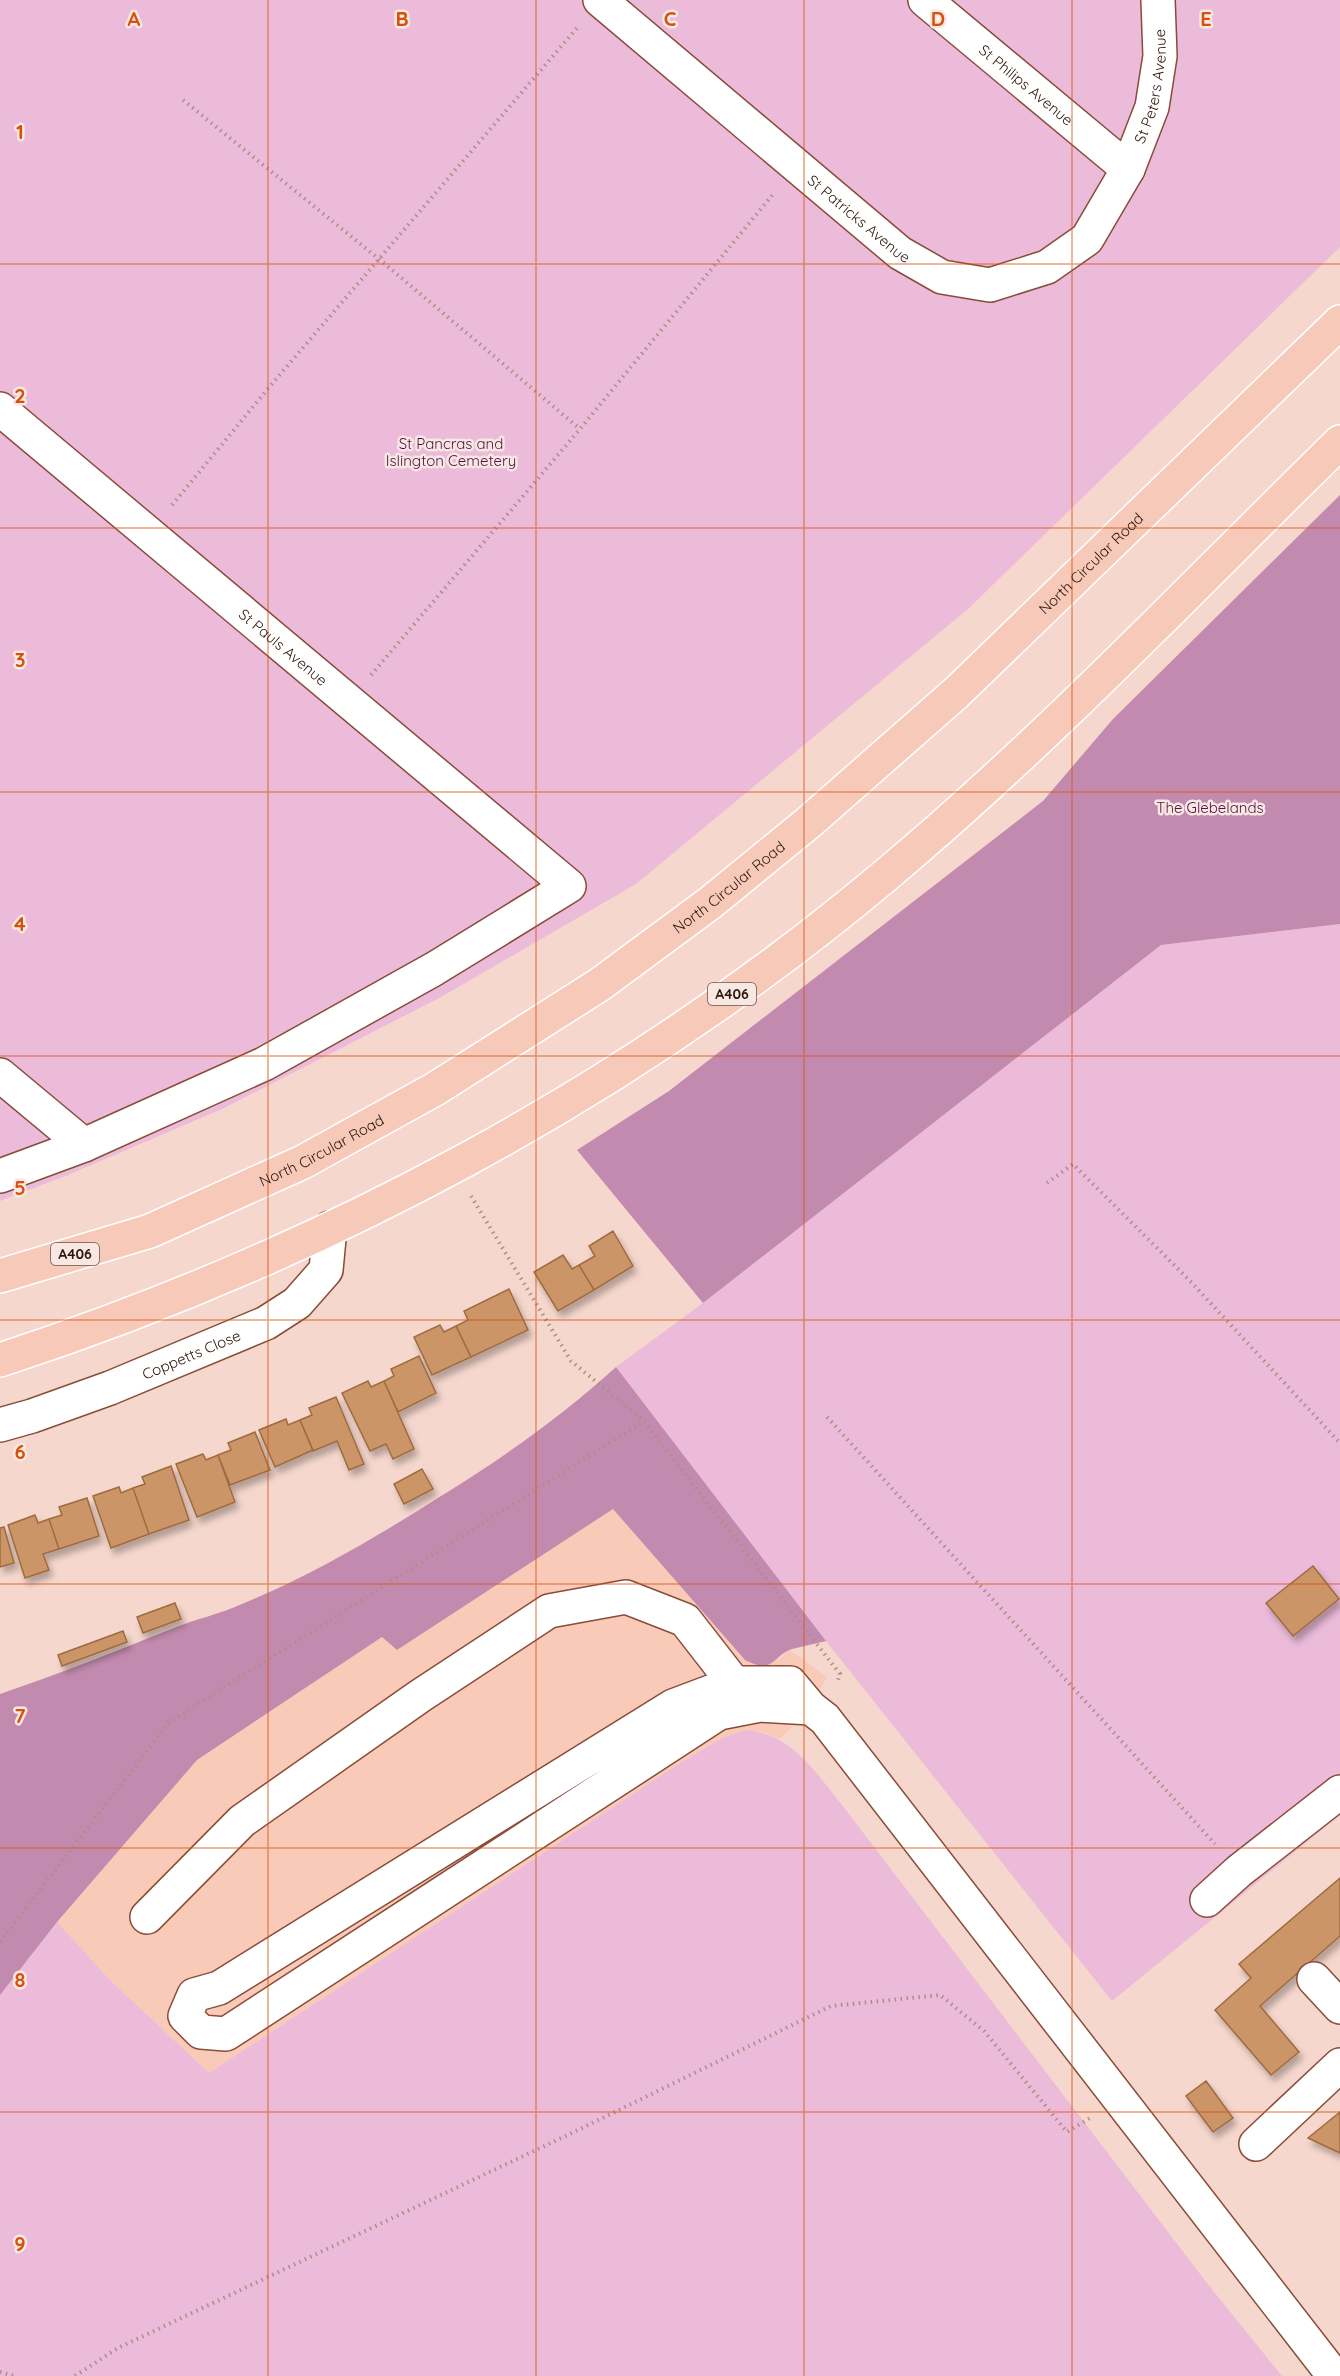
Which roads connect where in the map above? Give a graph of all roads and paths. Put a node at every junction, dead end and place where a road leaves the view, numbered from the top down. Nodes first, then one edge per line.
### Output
1 (600, 0) edge
2 (925, 0) edge
3 (1158, 0) edge
4 (183, 100) dead end
5 (796, 167) junction
6 (1128, 169) junction
7 (379, 260) junction
8 (1340, 322) edge
9 (0, 409) edge
10 (580, 429) junction
11 (1340, 442) edge
12 (149, 532) junction
13 (350, 701) junction
14 (0, 1075) edge
15 (84, 1145) junction
16 (0, 1176) edge
17 (1047, 1183) dead end
18 (471, 1195) dead end
19 (330, 1228) junction
20 (0, 1276) edge
21 (0, 1360) edge
22 (827, 1418) dead end
23 (644, 1421) junction
24 (0, 1425) edge
25 (1340, 1443) edge
26 (734, 1683) junction
27 (818, 1713) junction
28 (1340, 1792) edge
29 (1239, 1871) junction
30 (1207, 1900) dead end
31 (147, 1917) dead end
32 (0, 1942) edge
33 (1314, 1979) dead end
34 (1340, 2007) edge
35 (1340, 2065) edge
36 (1119, 2099) junction
37 (1256, 2144) dead end
38 (0, 2372) edge
39 (14, 2376) edge
40 (75, 2376) edge
41 (1334, 2376) edge

1 - 5 street, St Patricks Avenue
1 - 7 path
2 - 6 street, St Philips Avenue
3 - 6 street, St Peters Avenue
4 - 7 path
5 - 6 street, St Patricks Avenue
5 - 10 path
7 - 10 path
7 - 12 path
8 - 20 highway, North Circular Road / A406
9 - 12 street, St Pauls Avenue
10 - 13 path
11 - 19 highway, A406
12 - 13 street, St Pauls Avenue
13 - 15 street, St Pauls Avenue
14 - 15 street
15 - 16 street
17 - 25 path
18 - 23 path
19 - 21 highway, A406
19 - 24 street, Coppetts Close
22 - 29 path
23 - 27 path
23 - 32 path
26 - 27 street
26 - 27 street
26 - 31 street
27 - 36 street
28 - 29 street
29 - 30 street
33 - 34 street
35 - 37 street
36 - 40 path
36 - 41 street
38 - 39 path

